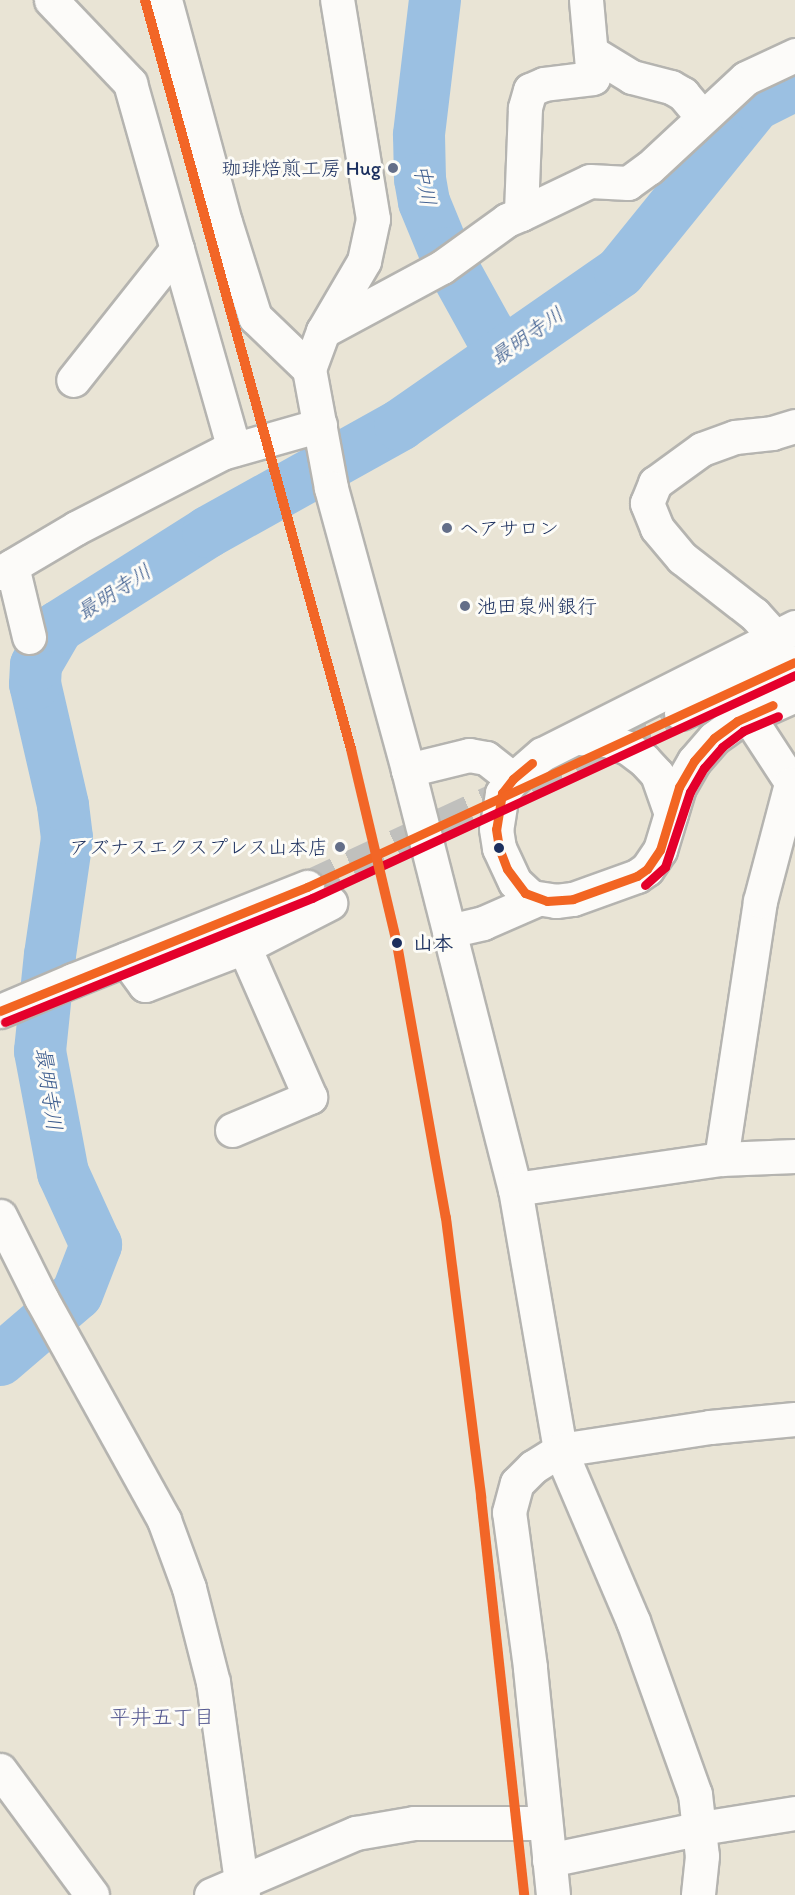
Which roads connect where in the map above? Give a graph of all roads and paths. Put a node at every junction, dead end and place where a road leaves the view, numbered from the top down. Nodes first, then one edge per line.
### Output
1 (51, 0) edge
2 (165, 0) edge
3 (337, 0) edge
4 (586, 0) edge
5 (591, 52) junction
6 (795, 55) edge
7 (702, 117) junction
8 (521, 214) junction
9 (177, 249) junction
10 (323, 331) junction
11 (309, 369) junction
12 (73, 380) dead end
13 (795, 426) edge
14 (321, 432) junction
15 (234, 449) junction
16 (6, 569) edge
17 (785, 632) edge
18 (29, 637) dead end
19 (795, 662) edge
20 (795, 695) edge
21 (681, 713) tunnel mouth
22 (748, 716) junction
23 (579, 738) junction
24 (408, 770) junction
25 (513, 779) junction
26 (793, 786) edge
27 (671, 814) junction
28 (538, 899) junction
29 (449, 931) junction
30 (244, 947) junction
31 (126, 959) junction
32 (12, 1006) edge
33 (232, 1130) dead end
34 (795, 1156) edge
35 (721, 1159) junction
36 (515, 1189) junction
37 (0, 1216) edge
38 (795, 1419) edge
39 (560, 1450) junction
40 (0, 1770) edge
41 (795, 1813) edge
42 (545, 1823) junction
43 (701, 1828) junction
44 (549, 1860) junction
45 (231, 1891) edge
46 (92, 1895) edge
47 (553, 1895) edge
48 (698, 1895) edge

1 - 9 main road
2 - 11 main road
3 - 10 main road
4 - 5 main road
5 - 7 main road
5 - 8 main road
6 - 7 main road
7 - 8 main road
8 - 10 main road
9 - 12 main road
9 - 15 main road
10 - 11 main road
11 - 14 main road
13 - 17 main road
14 - 15 main road
14 - 24 main road
15 - 16 main road
16 - 18 main road
17 - 23 main road
19 - 21 main road
20 - 22 main road
22 - 26 main road
22 - 27 main road
23 - 25 main road
23 - 27 main road
24 - 25 main road
24 - 29 main road
25 - 28 main road
26 - 35 main road
27 - 28 main road
28 - 29 main road
29 - 36 main road
30 - 31 main road
30 - 31 main road
30 - 33 main road
31 - 32 main road
34 - 35 main road
35 - 36 main road
36 - 39 main road
37 - 45 main road
38 - 39 main road
39 - 42 main road
39 - 43 main road
40 - 46 main road
41 - 43 main road
42 - 44 main road
42 - 45 main road
43 - 44 main road
43 - 48 main road
44 - 47 main road

